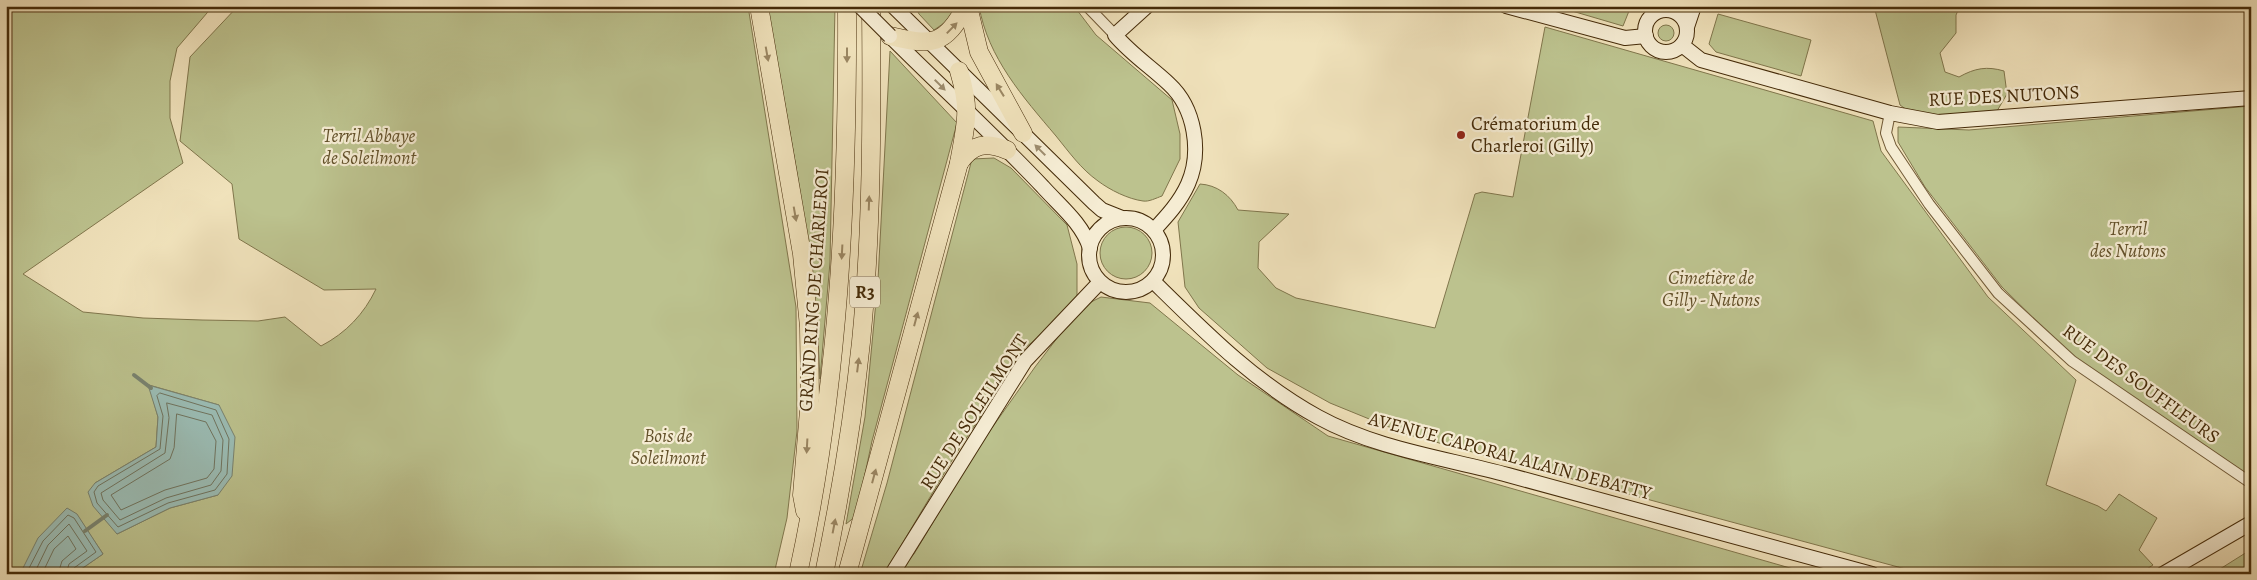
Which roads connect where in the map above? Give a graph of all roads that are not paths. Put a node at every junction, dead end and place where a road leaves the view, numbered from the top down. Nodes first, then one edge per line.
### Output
1 (759, 6) edge
2 (846, 6) edge
3 (860, 6) edge
4 (872, 6) edge
5 (893, 6) edge
6 (967, 6) edge
7 (1086, 6) edge
8 (1147, 6) edge
9 (1506, 6) edge
10 (1694, 6) edge
11 (1657, 9) edge
12 (1687, 27) junction
13 (1115, 35) junction
14 (890, 36) joint
15 (1646, 36) junction
16 (912, 41) junction
17 (930, 43) junction
18 (1682, 45) junction
19 (958, 72) junction
20 (2251, 98) edge
21 (968, 113) junction
22 (1890, 113) junction
23 (1023, 133) junction
24 (1007, 150) junction
25 (959, 163) junction
26 (1122, 218) junction
27 (1154, 230) junction
28 (1090, 248) junction
29 (1100, 282) junction
30 (1153, 282) junction
31 (2251, 482) edge
32 (2251, 516) edge
33 (2251, 524) edge
34 (808, 527) junction
35 (2235, 532) junction
36 (798, 574) edge
37 (824, 574) edge
38 (847, 574) edge
39 (892, 574) edge
40 (1872, 574) edge
41 (2163, 574) edge

1 -> 34 highway
2 -> 34 highway, GRAND RING DE CHARLEROI / R3
3 - 14 main road, bridge
37 -> 4 highway, R3
5 - 16 main road
17 -> 6 highway
23 -> 6 highway
7 - 13 street
8 - 13 main road
9 - 15 main road
10 - 12 main road
11 - 12 main road
11 - 15 main road
12 - 18 main road
13 - 27 main road
14 - 16 highway
15 - 18 main road
16 - 17 highway
16 -> 21 main road
17 - 19 main road
18 - 22 main road, RUE DES NUTONS
19 - 21 highway
19 - 23 main road
20 - 22 main road, RUE DES NUTONS
21 - 24 main road
21 - 25 highway
22 - 31 street, RUE DES SOUFFLEURS
26 -> 23 main road
24 - 25 highway
24 - 28 main road
38 -> 25 highway
26 - 27 main road
26 - 28 main road
27 - 30 main road
28 - 29 main road
29 - 30 main road
29 - 39 main road, RUE DE SOLEILMONT
30 - 40 main road, AVENUE CAPORAL ALAIN DEBATTY
32 - 35 main road
33 - 35 main road
34 - 36 highway, GRAND RING DE CHARLEROI / R3
35 - 41 main road

